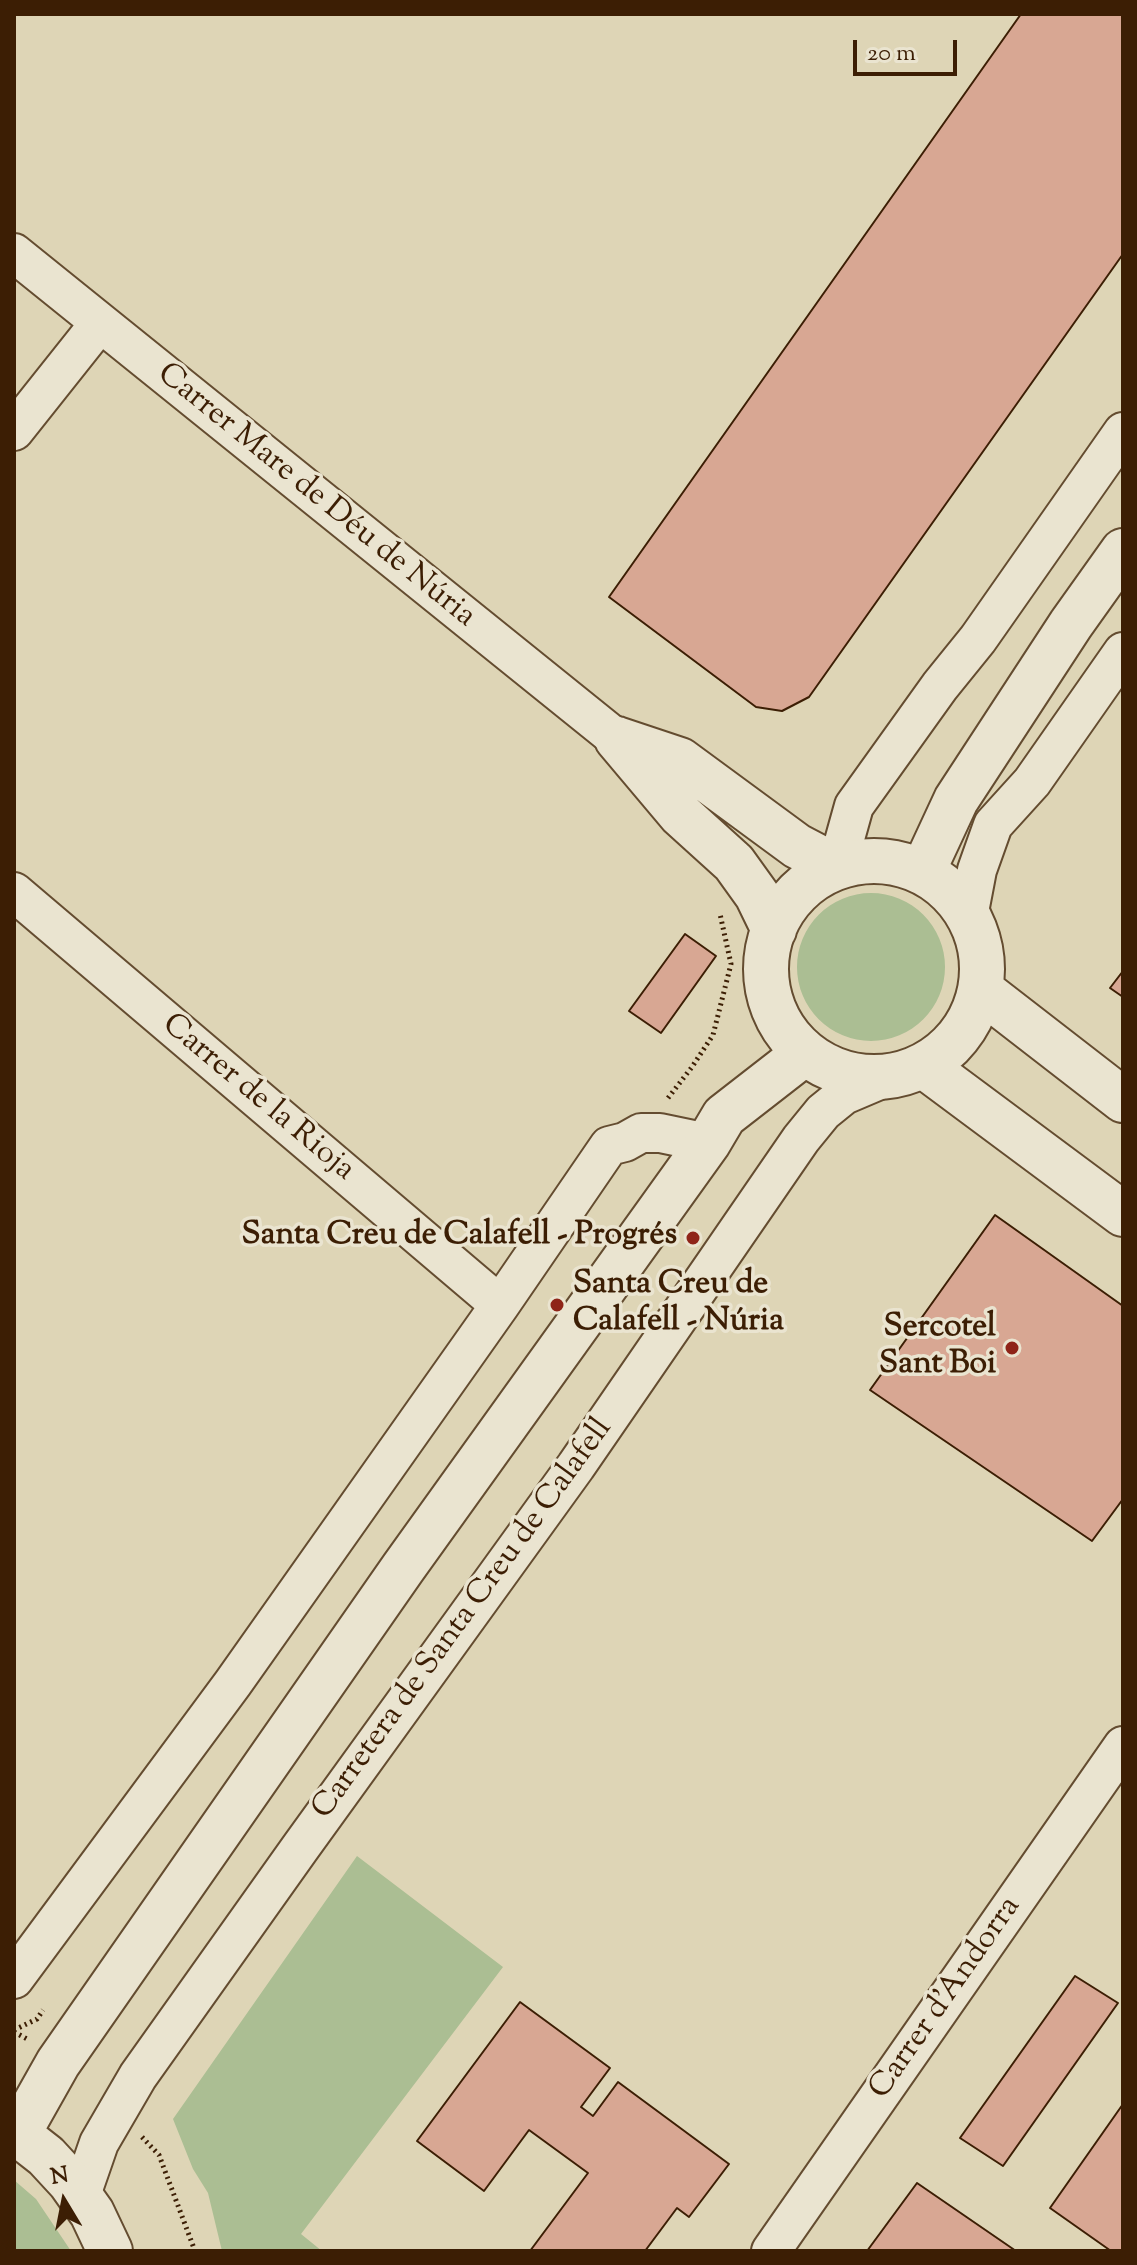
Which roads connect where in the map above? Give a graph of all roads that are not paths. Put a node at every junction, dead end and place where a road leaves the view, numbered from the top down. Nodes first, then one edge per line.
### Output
1 (14, 253) edge
2 (99, 324) junction
3 (14, 431) edge
4 (1123, 432) edge
5 (1123, 551) edge
6 (1123, 652) edge
7 (617, 739) junction
8 (837, 867) junction
9 (923, 871) junction
10 (14, 892) edge
11 (968, 917) junction
12 (774, 930) junction
13 (981, 990) junction
14 (805, 1053) junction
15 (904, 1072) junction
16 (1123, 1100) edge
17 (708, 1143) junction
18 (1123, 1214) edge
19 (500, 1305) junction
20 (1123, 1746) edge
21 (14, 1979) edge
22 (16, 2133) edge
23 (81, 2195) junction
24 (110, 2251) edge
25 (771, 2251) edge

1 - 2 street, Carrer Mare de Déu de Núria
2 - 3 street
2 - 7 street, Carrer Mare de Déu de Núria
4 - 8 street
5 - 9 street
6 - 11 street
7 - 8 street
7 - 12 street
8 - 9 street
8 - 12 street
9 - 11 street
10 - 19 street, Carrer de la Rioja
11 - 13 street
12 - 14 street
13 - 15 street
13 - 16 street
14 - 15 street
14 - 17 street
15 - 18 street
15 - 23 street, Carretera de Santa Creu de Calafell
17 - 19 street
17 - 22 street
19 - 21 street
20 - 25 street, Carrer d'Andorra
22 - 23 street
23 - 24 street

